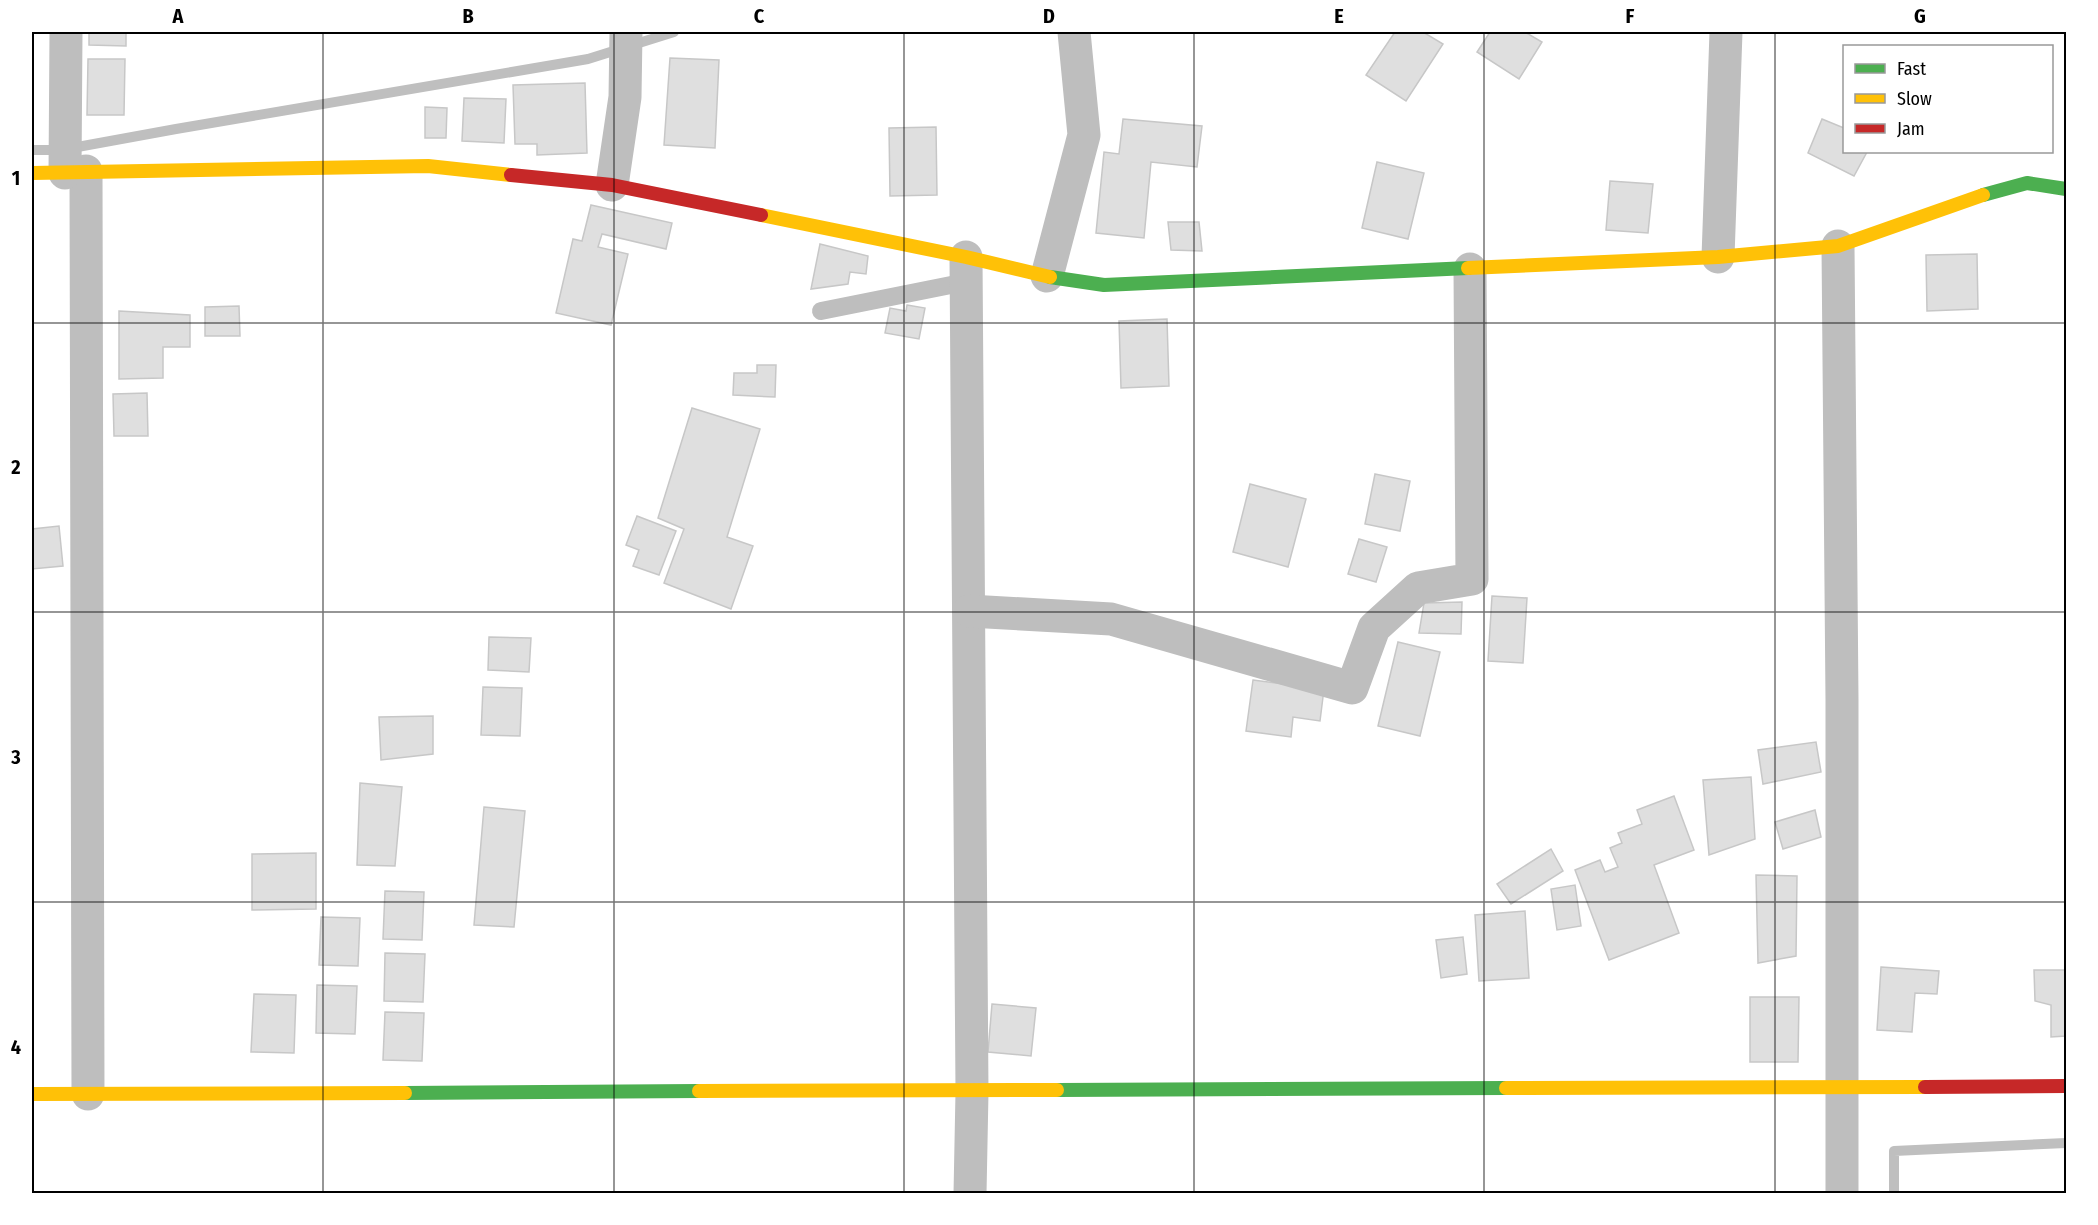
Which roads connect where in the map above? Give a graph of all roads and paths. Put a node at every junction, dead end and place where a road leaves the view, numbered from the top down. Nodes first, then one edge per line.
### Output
1 (66, 32) edge
2 (626, 32) edge
3 (1074, 32) edge
4 (1726, 32) edge
5 (72, 172) junction
6 (32, 173) edge
7 (612, 185) junction
8 (2067, 189) edge
9 (1838, 246) junction
10 (1718, 257) junction
11 (1470, 268) junction
12 (966, 269) junction
13 (1047, 276) junction
14 (821, 311) dead end
15 (969, 611) junction
16 (2067, 1086) edge
17 (1844, 1088) junction
18 (972, 1092) junction
19 (32, 1094) edge
20 (88, 1094) junction
21 (970, 1194) edge
22 (1842, 1194) edge

1 - 5 street
2 - 7 street
3 - 13 street
4 - 10 street
5 - 6 street
5 - 7 street
5 - 20 street
7 - 12 street
8 - 9 street
9 - 10 street
9 - 17 street
10 - 11 street
11 - 13 street
11 - 15 street
12 - 13 street
12 - 14 lane
12 - 15 street
15 - 18 street
16 - 17 street
17 - 18 street
17 - 22 street
18 - 20 street
18 - 21 street
19 - 20 street

